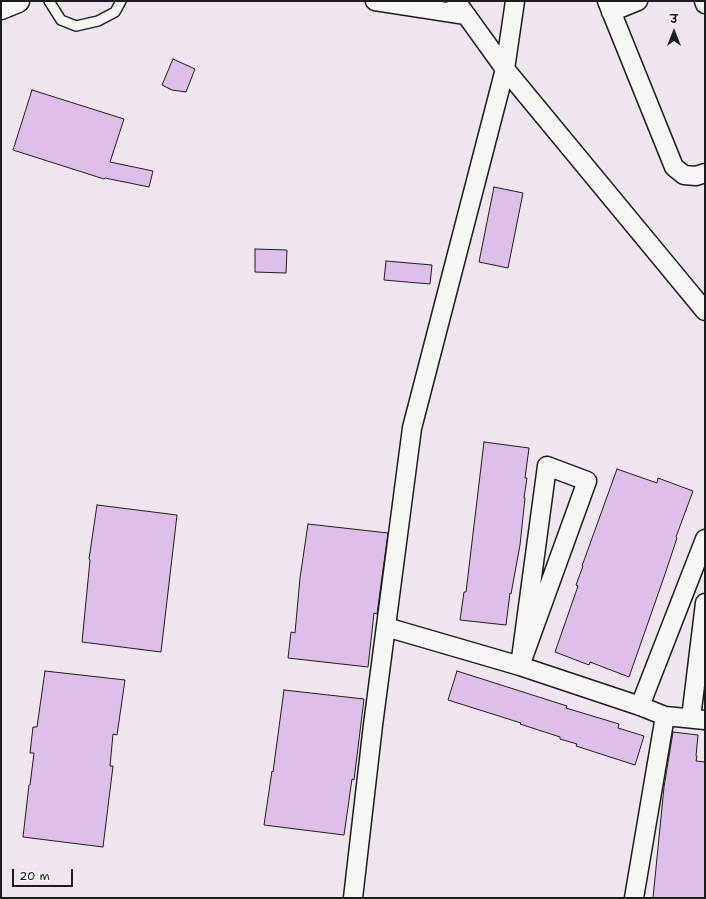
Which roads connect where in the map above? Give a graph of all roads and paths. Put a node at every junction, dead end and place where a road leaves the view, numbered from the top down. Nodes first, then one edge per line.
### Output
1 (18, 1) edge
2 (49, 1) edge
3 (121, 1) edge
4 (375, 1) edge
5 (515, 1) edge
6 (638, 1) edge
7 (704, 1) edge
8 (705, 4) edge
9 (609, 6) edge
10 (1, 8) edge
11 (461, 8) edge
12 (505, 69) junction
13 (705, 173) edge
14 (705, 311) edge
15 (705, 539) edge
16 (705, 602) edge
17 (386, 627) junction
18 (520, 666) junction
19 (640, 706) junction
20 (665, 716) junction
21 (698, 719) edge
22 (353, 898) edge
23 (634, 898) edge

1 - 10 street
2 - 3 lane
4 - 11 street
5 - 12 street
6 - 9 street
7 - 8 street
9 - 13 street
11 - 12 street
12 - 14 street
12 - 17 street
15 - 19 street
16 - 21 street
17 - 18 street
17 - 22 street
18 - 18 street
18 - 19 street
19 - 20 street
20 - 21 street
20 - 23 street

